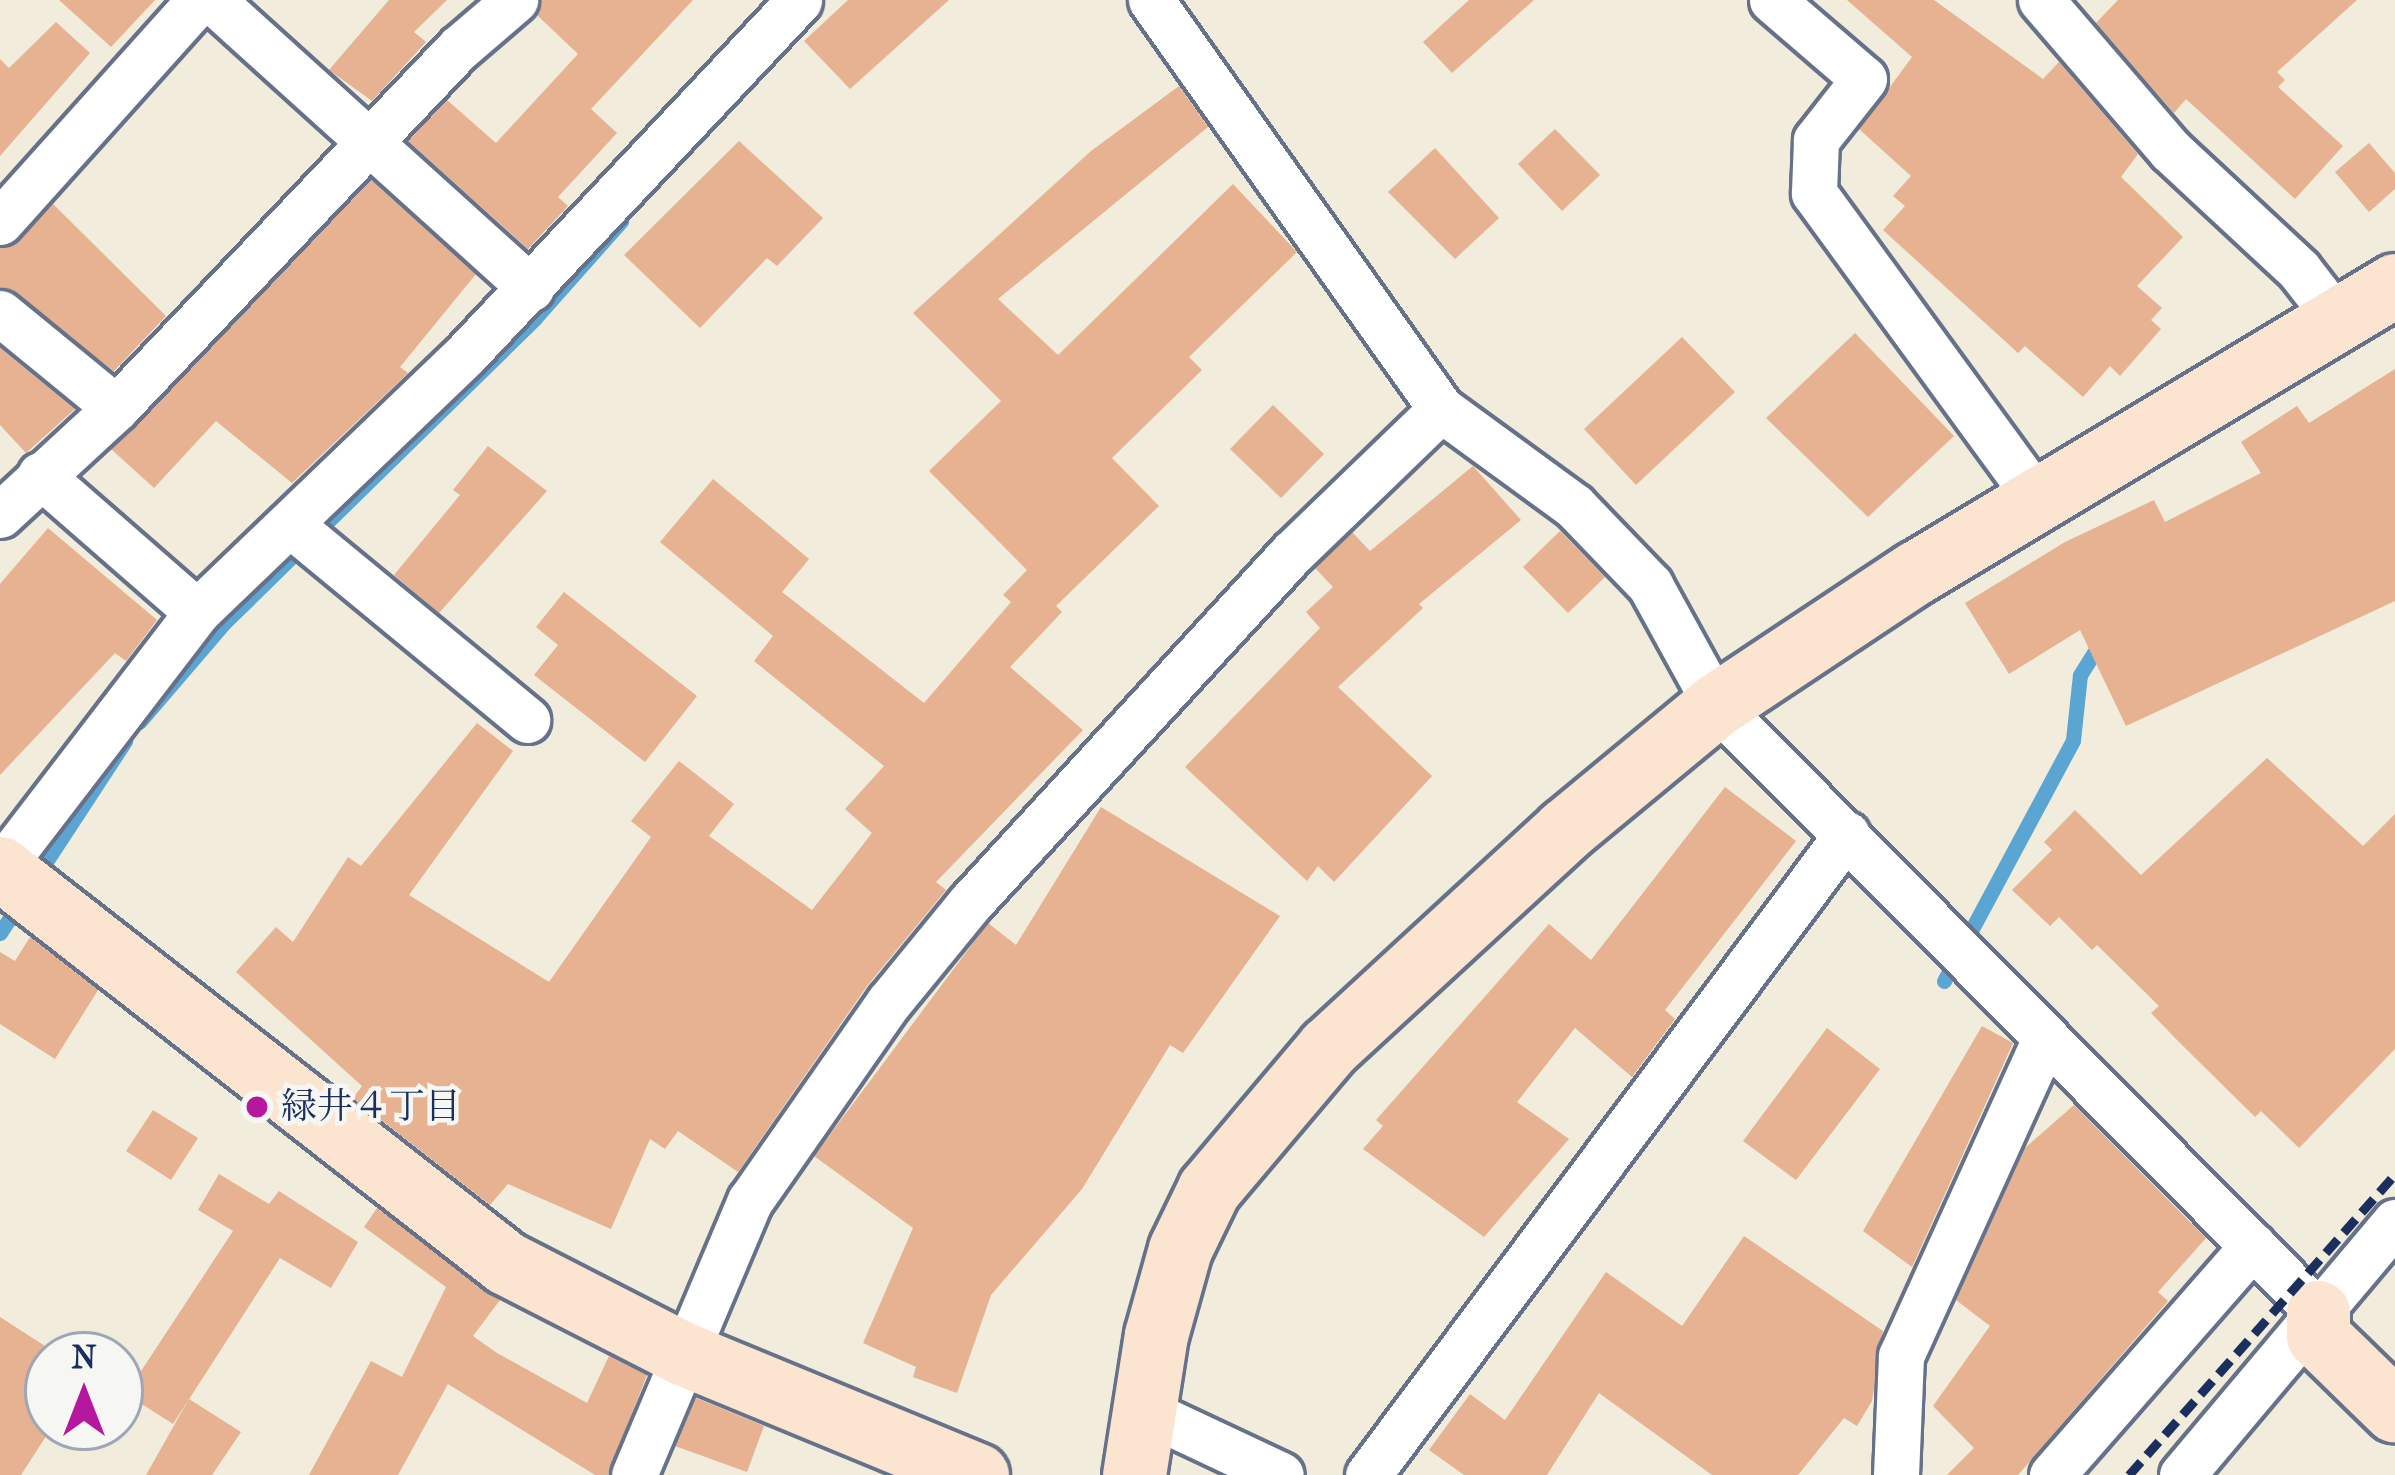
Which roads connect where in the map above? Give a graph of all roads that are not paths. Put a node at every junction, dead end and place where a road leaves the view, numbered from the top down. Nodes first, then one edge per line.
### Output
1 (199, 0) edge
2 (212, 0) edge
3 (515, 0) edge
4 (1151, 0) edge
5 (1772, 0) edge
6 (2041, 0) edge
7 (797, 1) edge
8 (370, 143) junction
9 (0, 222) edge
10 (2395, 285) edge
11 (531, 288) junction
12 (0, 314) edge
13 (2337, 320) junction
14 (116, 408) junction
15 (1441, 409) junction
16 (40, 475) junction
17 (2038, 500) junction
18 (0, 515) edge
19 (292, 526) junction
20 (197, 612) junction
21 (1716, 704) junction
22 (527, 721) dead end
23 (1847, 834) junction
24 (0, 868) edge
25 (2046, 1037) junction
26 (2395, 1222) edge
27 (2253, 1245) junction
28 (2318, 1312) junction
29 (684, 1354) junction
30 (1145, 1411) junction
31 (2395, 1411) edge
32 (634, 1475) edge
33 (976, 1475) edge
34 (1134, 1475) edge
35 (1281, 1475) edge
36 (1369, 1475) edge
37 (1896, 1475) edge
38 (2052, 1475) edge
39 (2182, 1475) edge

1 - 9 street
2 - 8 street
3 - 8 street
4 - 15 street
5 - 17 street
6 - 13 street
7 - 11 street
8 - 11 street
8 - 14 street
10 - 13 street
11 - 19 street
12 - 14 street
13 - 17 street
14 - 16 street
15 - 21 street
15 - 29 street
16 - 18 street
16 - 20 street
17 - 21 street
19 - 20 street
19 - 22 street
20 - 24 street
21 - 23 street
21 - 30 street
23 - 25 street
23 - 36 street
24 - 29 street
25 - 27 street
25 - 37 street
26 - 28 street
27 - 28 street
27 - 38 street
28 - 31 street
28 - 39 street
29 - 32 street
29 - 33 street
30 - 34 street
30 - 35 street

